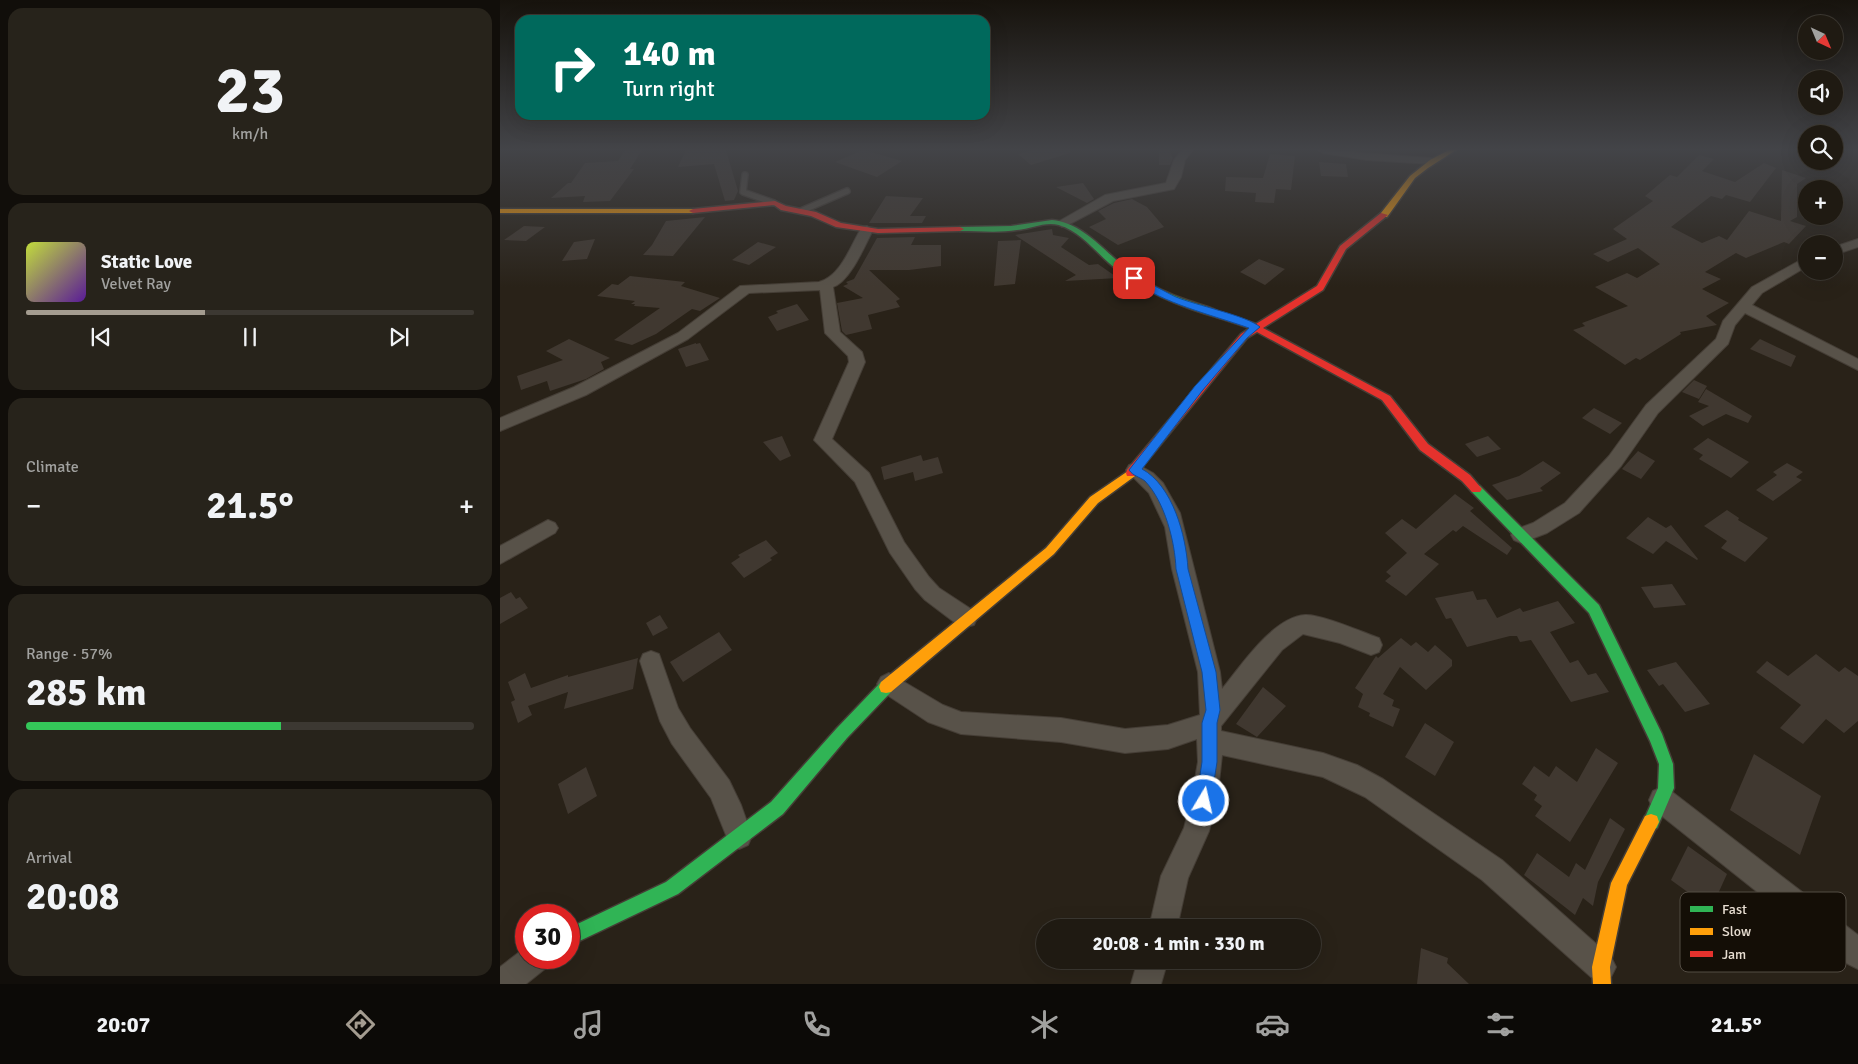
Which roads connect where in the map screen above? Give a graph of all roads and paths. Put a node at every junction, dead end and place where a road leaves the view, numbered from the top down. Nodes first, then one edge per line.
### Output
1 (754, 196) edge
2 (836, 196) edge
3 (1119, 196) edge
4 (1399, 196) edge
5 (774, 203) junction
6 (500, 211) edge
7 (801, 211) junction
8 (1062, 223) junction
9 (867, 230) junction
10 (1858, 242) edge
11 (1843, 248) edge
12 (1798, 266) edge
13 (826, 285) junction
14 (1742, 306) junction
15 (1255, 327) junction
16 (1858, 365) edge
17 (500, 425) edge
18 (1135, 470) junction
19 (548, 528) dead end
20 (1521, 535) junction
21 (500, 556) edge
22 (966, 618) junction
23 (1371, 645) dead end
24 (651, 661) dead end
25 (889, 684) junction
26 (1210, 732) junction
27 (1662, 800) junction
28 (739, 836) junction
29 (1781, 892) edge
30 (1165, 919) edge
31 (580, 932) edge
32 (1846, 944) edge
33 (1858, 954) edge
34 (522, 969) edge
35 (1150, 969) edge
36 (1602, 976) edge
37 (502, 984) edge
38 (1146, 984) edge

1 - 5 lane
2 - 7 lane
3 - 8 street
4 - 15 street
5 - 6 street
5 - 7 street
7 - 9 street
8 - 9 street
8 - 15 street
9 - 13 street
10 - 11 street
12 - 14 street
13 - 17 street
13 - 22 street
14 - 16 street
14 - 20 street
15 - 18 street
15 - 20 street
18 - 22 street
18 - 26 street
19 - 21 street
20 - 27 street
22 - 25 street
23 - 26 street
24 - 28 street
25 - 26 street
25 - 28 street
26 - 30 street
26 - 36 street
27 - 29 street
27 - 36 street
28 - 31 street
32 - 33 street
34 - 37 street
35 - 38 street

